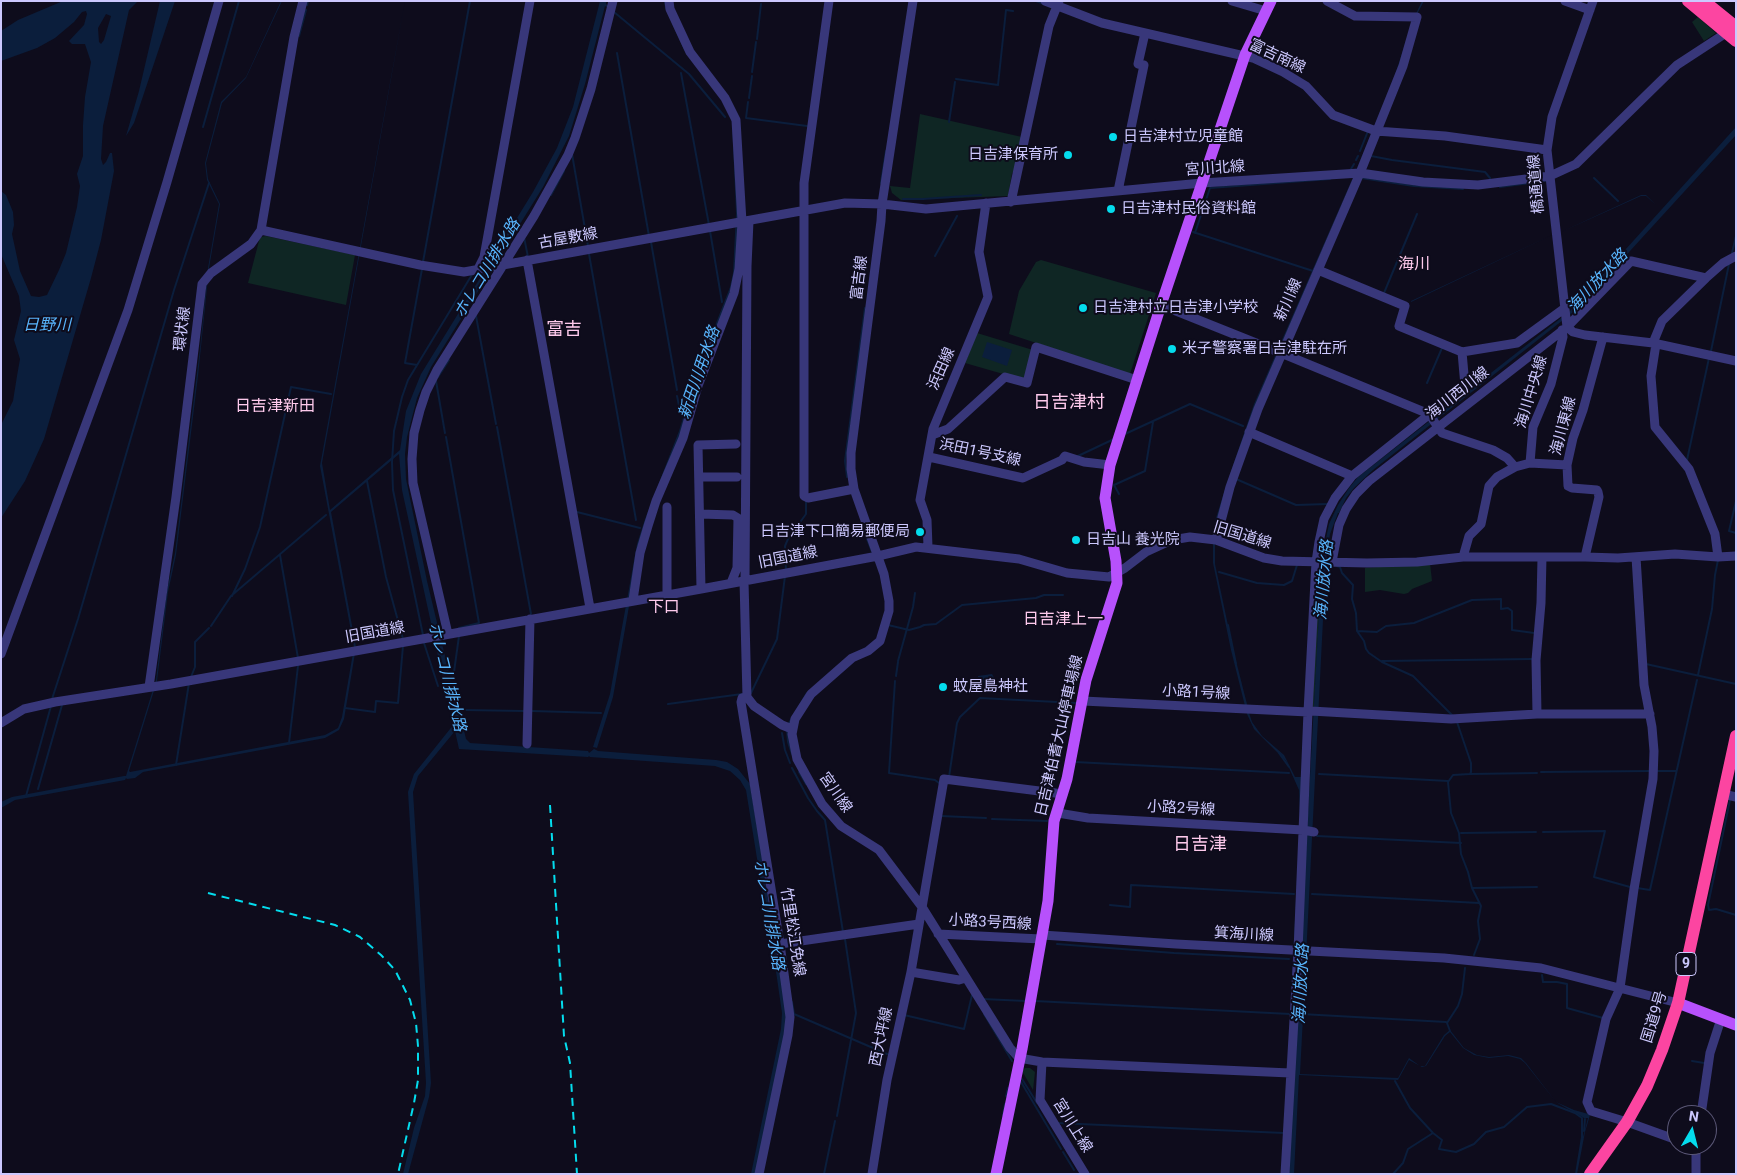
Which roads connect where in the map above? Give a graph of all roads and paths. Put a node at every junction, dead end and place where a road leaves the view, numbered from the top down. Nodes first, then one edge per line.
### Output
1 (219, 1) edge
2 (303, 1) edge
3 (530, 1) edge
4 (613, 1) edge
5 (669, 1) edge
6 (829, 1) edge
7 (913, 1) edge
8 (1045, 1) edge
9 (1232, 1) edge
10 (1327, 1) edge
11 (1565, 1) edge
12 (1688, 1) edge
13 (1704, 1) edge
14 (1058, 4) edge
15 (1269, 6) edge
16 (1591, 6) edge
17 (1145, 33) junction
18 (1733, 34) edge
19 (1245, 55) junction
20 (1376, 131) junction
21 (1547, 150) junction
22 (1360, 173) junction
23 (1550, 176) junction
24 (1202, 184) junction
25 (1118, 191) junction
26 (1011, 202) junction
27 (986, 203) junction
28 (882, 204) junction
29 (804, 211) junction
30 (746, 222) junction
31 (261, 230) junction
32 (1736, 256) edge
33 (527, 260) junction
34 (500, 266) junction
35 (480, 269) junction
36 (1318, 270) junction
37 (1706, 278) junction
38 (1161, 306) junction
39 (1565, 309) junction
40 (1565, 327) junction
41 (1603, 336) junction
42 (1654, 344) junction
43 (1462, 352) junction
44 (1281, 353) junction
45 (1736, 361) edge
46 (1137, 380) junction
47 (1430, 415) junction
48 (1438, 426) junction
49 (1250, 432) junction
50 (932, 435) junction
51 (736, 444) dead end
52 (929, 457) junction
53 (1530, 463) junction
54 (1110, 465) junction
55 (1567, 465) junction
56 (1515, 467) junction
57 (1352, 476) junction
58 (699, 477) junction
59 (737, 477) dead end
60 (854, 489) junction
61 (667, 507) dead end
62 (700, 514) junction
63 (1216, 540) junction
64 (928, 548) junction
65 (878, 556) junction
66 (1736, 556) edge
67 (1463, 557) junction
68 (1542, 557) junction
69 (1585, 557) junction
70 (1636, 557) junction
71 (1718, 557) junction
72 (1324, 562) junction
73 (1117, 573) junction
74 (745, 581) junction
75 (730, 583) junction
76 (701, 589) junction
77 (668, 594) junction
78 (632, 600) junction
79 (590, 608) junction
80 (530, 619) junction
81 (445, 634) junction
82 (1, 654) edge
83 (149, 688) junction
84 (746, 697) junction
85 (1082, 701) junction
86 (1309, 711) junction
87 (1537, 714) junction
88 (1650, 714) junction
89 (1, 723) edge
90 (792, 729) junction
91 (1736, 736) edge
92 (527, 744) dead end
93 (1063, 794) junction
94 (1723, 794) junction
95 (1736, 797) edge
96 (1058, 813) junction
97 (1307, 831) junction
98 (922, 907) junction
99 (919, 924) junction
100 (938, 934) junction
101 (1042, 937) junction
102 (780, 944) junction
103 (1298, 951) junction
104 (911, 972) junction
105 (966, 978) junction
106 (1620, 988) junction
107 (1678, 1003) junction
108 (1721, 1019) junction
109 (1736, 1025) edge
110 (1019, 1058) junction
111 (1042, 1062) junction
112 (1290, 1073) junction
113 (1702, 1105) edge
114 (1627, 1122) junction
115 (1667, 1136) edge
116 (1696, 1155) edge
117 (759, 1174) edge
118 (872, 1174) edge
119 (996, 1174) edge
120 (1085, 1174) edge
121 (1285, 1174) edge
122 (1590, 1174) edge
123 (1696, 1174) edge

1 - 82 street
2 - 31 street
3 - 35 street
4 - 34 street
5 - 30 street
6 - 29 street
7 - 28 street, 富吉線
8 - 14 street, 富吉南線
9 - 15 street
10 - 20 street, 新川線
11 - 16 street
12 - 18 highway
13 - 18 highway
14 - 17 street, 富吉南線
14 - 26 street
15 - 19 main road, 日吉津伯耆大山停車場線
16 - 21 street, 橋通道線
17 - 19 street, 富吉南線
17 - 25 street
18 - 23 street, 宮川北線
19 - 20 street, 富吉南線
19 - 24 main road, 日吉津伯耆大山停車場線
20 - 21 street, 富吉南線
20 - 22 street, 新川線
21 - 23 street, 橋通道線
22 - 23 street, 宮川北線
22 - 24 street, 宮川北線
22 - 36 street, 新川線
23 - 39 street, 橋通道線
24 - 25 street, 宮川北線
24 - 38 main road, 日吉津伯耆大山停車場線
25 - 26 street, 宮川北線
26 - 27 street, 宮川北線
27 - 28 street, 宮川北線
27 - 50 street, 浜田線
28 - 29 street, 古屋敷線
28 - 60 street, 富吉線
29 - 30 street, 古屋敷線
29 - 60 street
30 - 33 street, 古屋敷線
30 - 74 street
30 - 78 street
31 - 35 street, 古屋敷線
31 - 83 street, 環状線
32 - 37 street
33 - 34 street, 古屋敷線
33 - 79 street
34 - 35 street, 古屋敷線
34 - 81 street
36 - 43 street
36 - 44 street, 新川線
37 - 40 street, 海川西川線
37 - 42 street
38 - 44 street
38 - 46 main road, 日吉津伯耆大山停車場線
39 - 40 street, 橋通道線
39 - 43 street
40 - 41 street
40 - 48 street, 海川西川線
40 - 53 street, 海川中央線
41 - 42 street
41 - 55 street, 海川東線
42 - 45 street
42 - 71 street
43 - 47 street
44 - 47 street
44 - 49 street, 新川線
46 - 50 street
46 - 54 main road, 日吉津伯耆大山停車場線
47 - 48 street
47 - 57 street
48 - 56 street
48 - 72 street, 海川西川線
49 - 57 street
49 - 63 street, 新川線
50 - 52 street, 浜田線
51 - 58 street
52 - 54 street, 浜田1号支線
52 - 64 street, 浜田線
53 - 55 street
53 - 56 street
54 - 73 main road, 日吉津伯耆大山停車場線
55 - 69 street, 海川東線
56 - 67 street
57 - 72 street
58 - 59 street
58 - 62 street
60 - 65 street, 富吉線
61 - 77 street
62 - 75 street
62 - 76 street
63 - 72 street, 旧国道線
63 - 73 street, 旧国道線
64 - 65 street, 旧国道線
64 - 73 street, 旧国道線
65 - 74 street, 旧国道線
65 - 90 street
66 - 71 street, 旧国道線
67 - 68 street, 旧国道線
67 - 72 street, 旧国道線
68 - 69 street, 旧国道線
68 - 87 street
69 - 70 street, 旧国道線
70 - 71 street, 旧国道線
70 - 88 street
72 - 86 street
73 - 85 main road, 日吉津伯耆大山停車場線
74 - 75 street, 旧国道線
74 - 84 street
75 - 76 street, 旧国道線
76 - 77 street, 旧国道線
77 - 78 street, 旧国道線
78 - 79 street, 旧国道線
79 - 80 street, 旧国道線
80 - 81 street, 旧国道線
80 - 92 street
81 - 83 street, 旧国道線
83 - 89 street, 旧国道線
84 - 90 street
84 - 102 street, 竹里松江免線
85 - 86 street, 小路1号線
85 - 93 main road, 日吉津伯耆大山停車場線
86 - 87 street, 小路1号線
86 - 97 street
87 - 88 street, 小路1号線
88 - 106 street
90 - 98 street, 宮川線
91 - 94 highway, 国道9号 / 9
93 - 96 main road, 日吉津伯耆大山停車場線
93 - 98 street, 西大坪線
94 - 95 street
94 - 107 highway, 国道9号 / 9
96 - 97 street, 小路2号線
96 - 101 main road, 日吉津伯耆大山停車場線
97 - 103 street
98 - 99 street, 西大坪線
98 - 100 street, 宮川線
99 - 102 street
99 - 104 street, 西大坪線
100 - 101 street, 小路3号西線
100 - 105 street, 宮川線
101 - 103 street, 箕海川線
101 - 110 main road, 日吉津伯耆大山停車場線
102 - 117 street, 竹里松江免線
103 - 106 street, 箕海川線
103 - 112 street
104 - 105 street
104 - 118 street, 西大坪線
105 - 110 street, 宮川線
106 - 107 street, 箕海川線
106 - 114 street
107 - 108 main road
107 - 114 highway, 国道9号 / 9
108 - 109 main road
108 - 113 street
110 - 111 street
110 - 119 main road, 日吉津伯耆大山停車場線
111 - 112 street
111 - 120 street, 宮川上線
112 - 121 street
114 - 115 street
114 - 122 highway, 国道9号 / 9
116 - 123 street

